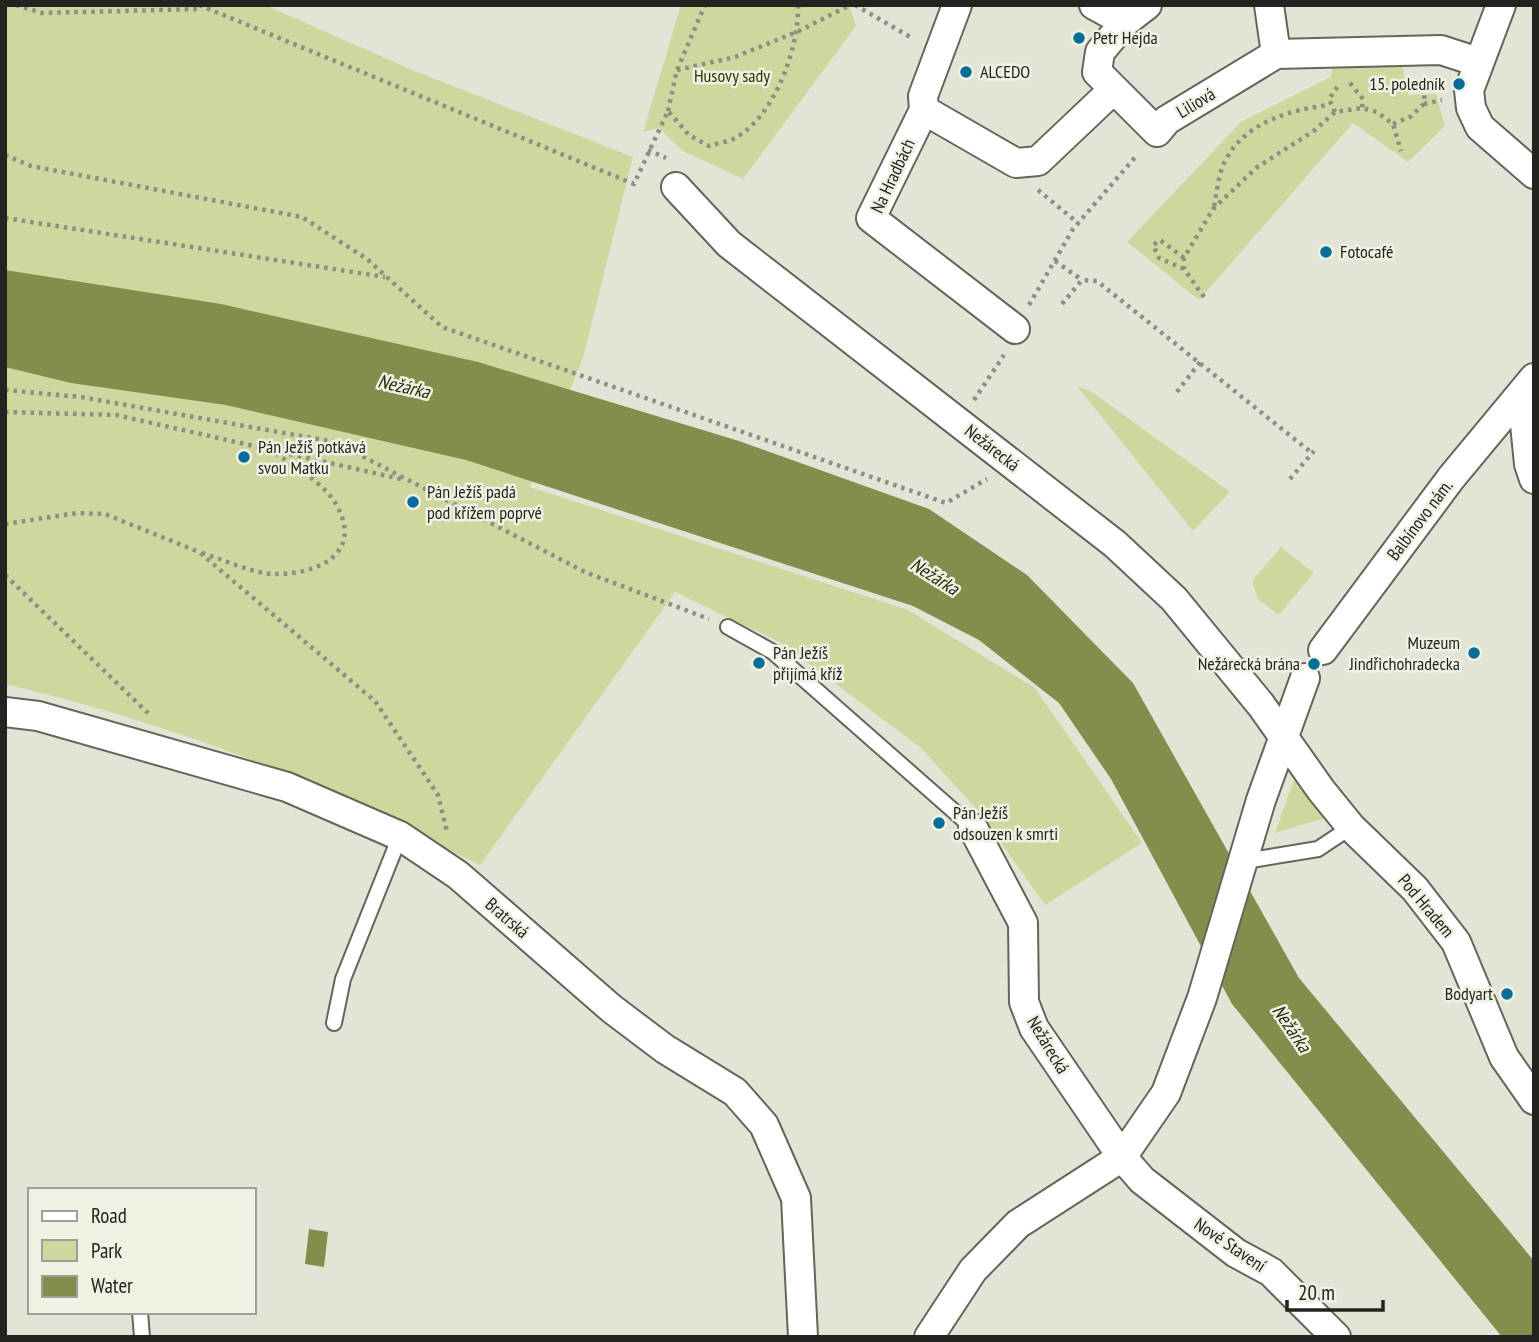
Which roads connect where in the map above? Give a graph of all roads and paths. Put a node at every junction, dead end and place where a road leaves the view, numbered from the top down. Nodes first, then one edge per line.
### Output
1 (16, 5) edge
2 (705, 5) edge
3 (798, 5) edge
4 (850, 5) edge
5 (855, 5) edge
6 (957, 5) edge
7 (1094, 5) edge
8 (1269, 5) edge
9 (1501, 5) edge
10 (201, 6) edge
11 (1136, 14) edge
12 (799, 31) junction
13 (937, 51) junction
14 (1276, 54) junction
15 (1478, 62) junction
16 (677, 70) junction
17 (1425, 81) dead end
18 (1114, 89) junction
19 (1329, 105) junction
20 (1362, 108) junction
21 (924, 110) junction
22 (668, 111) junction
23 (1335, 112) junction
24 (1393, 124) junction
25 (1157, 132) junction
26 (1401, 150) dead end
27 (5, 155) edge
28 (1016, 163) junction
29 (1534, 174) edge
30 (676, 187) dead end
31 (1213, 209) junction
32 (5, 218) edge
33 (1078, 223) junction
34 (1184, 258) junction
35 (1055, 261) junction
36 (1184, 269) junction
37 (386, 277) junction
38 (1082, 281) junction
39 (1205, 297) dead end
40 (1062, 304) dead end
41 (1015, 329) joint
42 (1200, 362) junction
43 (1528, 386) edge
44 (5, 390) edge
45 (1177, 392) dead end
46 (5, 412) edge
47 (270, 450) junction
48 (1013, 464) junction
49 (1290, 479) dead end
50 (1534, 480) edge
51 (408, 481) junction
52 (5, 524) edge
53 (199, 552) junction
54 (5, 575) edge
55 (728, 627) joint
56 (1323, 650) dead end
57 (1305, 678) dead end
58 (5, 712) edge
59 (152, 717) dead end
60 (1283, 735) junction
61 (1351, 827) junction
62 (973, 828) joint
63 (400, 836) junction
64 (1245, 861) junction
65 (457, 875) junction
66 (334, 1023) dead end
67 (1534, 1100) edge
68 (1122, 1157) junction
69 (140, 1314) edge
70 (142, 1337) edge
71 (803, 1337) edge
72 (929, 1337) edge
73 (1336, 1337) edge

1 - 10 path
2 - 16 path
3 - 12 path
4 - 12 path
5 - 13 path
6 - 13 street, Na Hradbách
7 - 11 street
8 - 14 street
9 - 15 street
10 - 22 path
11 - 18 street
12 - 16 path
12 - 22 path
13 - 21 street, Na Hradbách
14 - 15 street, Liliová
14 - 25 street, Liliová
15 - 29 street
16 - 22 path
17 - 24 path
18 - 25 street
18 - 28 street
19 - 20 path
19 - 23 path
19 - 31 path
20 - 23 path
20 - 24 path
21 - 28 street
21 - 41 street, Na Hradbách
23 - 31 path
24 - 26 path
25 - 33 path
27 - 37 path
28 - 33 path
30 - 48 street, Nežárecká
31 - 34 path
32 - 37 path
33 - 35 path
34 - 36 path
34 - 36 path
35 - 38 path
35 - 41 path
36 - 39 path
37 - 48 path
38 - 40 path
38 - 42 path
42 - 45 path
42 - 49 path
43 - 50 street
43 - 56 street, Balbínovo nám.
44 - 51 path
46 - 47 path
47 - 51 path
47 - 53 path
48 - 60 street, Nežárecká
51 - 55 path
52 - 53 path
53 - 65 path
54 - 59 path
55 - 62 lane, Nežárecká
57 - 60 street
58 - 63 street, Bratrská
60 - 61 street, Pod Hradem
60 - 64 street
61 - 64 lane
61 - 67 street, Pod Hradem
62 - 68 street, Nežárecká
63 - 65 street, Bratrská
63 - 66 lane
64 - 68 street
65 - 71 street, Bratrská
68 - 72 street
68 - 73 street, Nové Stavení
69 - 70 lane

